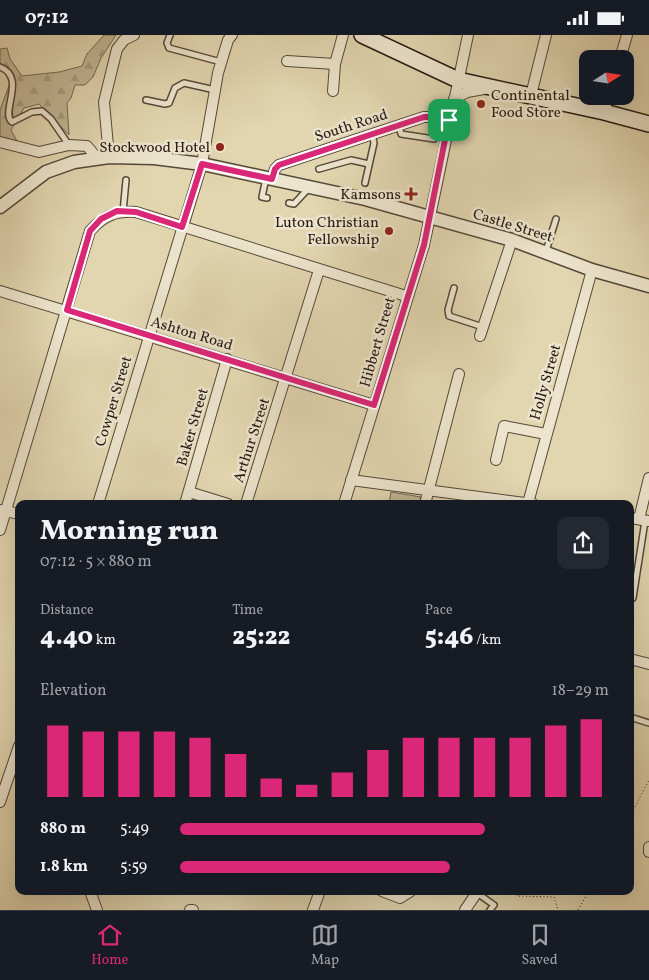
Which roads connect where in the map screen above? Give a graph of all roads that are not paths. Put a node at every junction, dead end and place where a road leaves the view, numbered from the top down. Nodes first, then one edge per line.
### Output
1 (134, 35) edge
2 (170, 35) edge
3 (232, 35) edge
4 (343, 35) edge
5 (362, 35) edge
6 (468, 35) edge
7 (546, 35) edge
8 (627, 35) edge
9 (379, 39) edge
10 (623, 50) edge
11 (287, 61) dead end
12 (222, 62) junction
13 (335, 64) junction
14 (0, 67) edge
15 (458, 80) junction
16 (495, 87) junction
17 (216, 91) junction
18 (333, 91) dead end
19 (531, 95) junction
20 (454, 99) junction
21 (146, 100) dead end
22 (606, 105) edge
23 (604, 112) junction
24 (449, 120) junction
25 (649, 125) edge
26 (399, 126) junction
27 (372, 134) junction
28 (434, 139) dead end
29 (0, 142) edge
30 (69, 145) junction
31 (103, 158) junction
32 (202, 164) junction
33 (369, 164) junction
34 (319, 169) dead end
35 (269, 178) junction
36 (126, 180) dead end
37 (365, 183) dead end
38 (308, 188) junction
39 (267, 198) dead end
40 (365, 199) junction
41 (289, 203) dead end
42 (433, 203) junction
43 (0, 207) edge
44 (123, 212) junction
45 (430, 218) junction
46 (556, 219) dead end
47 (182, 227) junction
48 (512, 240) junction
49 (546, 251) junction
50 (319, 270) junction
51 (592, 270) junction
52 (649, 285) edge
53 (454, 288) dead end
54 (0, 291) edge
55 (406, 297) junction
56 (67, 310) junction
57 (481, 331) joint
58 (149, 335) junction
59 (227, 359) junction
60 (459, 374) dead end
61 (286, 379) junction
62 (374, 405) junction
63 (546, 434) junction
64 (496, 460) dead end
65 (649, 478) edge
66 (351, 480) junction
67 (428, 491) junction
68 (189, 492) junction
69 (99, 500) edge
70 (186, 500) edge
71 (215, 500) edge
72 (247, 500) edge
73 (345, 500) edge
74 (426, 500) edge
75 (468, 500) edge
76 (526, 500) edge
77 (3, 511) edge
78 (641, 520) edge
79 (0, 530) edge
80 (634, 588) edge
81 (634, 660) edge
82 (649, 664) edge
83 (634, 718) edge
84 (649, 723) edge
85 (15, 758) edge
86 (0, 803) edge
87 (649, 847) edge
88 (649, 852) edge
89 (91, 895) edge
90 (319, 895) edge
91 (392, 895) edge
92 (405, 895) edge
93 (475, 895) edge
94 (481, 895) edge
95 (97, 910) edge
96 (313, 910) edge
97 (465, 910) edge
98 (490, 910) edge

1 - 31 street
2 - 12 lane
3 - 12 street, Cowper Street
4 - 13 street
5 - 9 main road
6 - 15 street, Hibbert Street
7 - 19 street
8 - 10 street
9 - 15 main road
11 - 13 street
12 - 17 street, Cowper Street
13 - 18 street
14 - 30 lane
15 - 16 main road
15 - 20 street, Hibbert Street
16 - 19 main road
16 - 20 street
17 - 21 lane
17 - 32 street, Cowper Street
19 - 23 main road
20 - 24 street, Hibbert Street
22 - 23 street
23 - 25 main road
24 - 26 street, South Road
24 - 42 street, Hibbert Street
26 - 27 street, South Road
26 - 28 lane
27 - 33 lane
27 - 35 street, South Road
29 - 30 street
30 - 31 street
31 - 32 street, Castle Street
31 - 43 street, Castle Street
32 - 35 street, Castle Street
32 - 47 street, Cowper Street
33 - 34 lane
33 - 37 lane
35 - 38 street, Castle Street
35 - 39 lane
36 - 44 lane
38 - 40 street, Castle Street
38 - 41 lane
40 - 42 street, Castle Street
40 - 45 street, Castle Street
42 - 45 street, Hibbert Street
44 - 47 street
44 - 56 street
45 - 48 street, Castle Street
45 - 55 street, Hibbert Street
46 - 49 lane
47 - 50 street
47 - 58 street, Cowper Street
48 - 49 street, Castle Street
48 - 57 street
49 - 51 street, Castle Street
50 - 55 street
50 - 61 street, Arthur Street
51 - 52 street, Castle Street
51 - 63 street, Holly Street
53 - 57 lane
54 - 56 street, Ashton Road
55 - 62 street, Hibbert Street
56 - 58 street, Ashton Road
56 - 77 street
58 - 59 street, Ashton Road
58 - 69 street, Cowper Street
59 - 61 street, Ashton Road
59 - 68 street, Baker Street
60 - 67 street
61 - 62 street, Ashton Road
61 - 72 street, Arthur Street
62 - 66 street, Hibbert Street
63 - 64 street
63 - 76 street, Holly Street
65 - 78 street
66 - 67 street
66 - 73 street, Hibbert Street
67 - 74 street
67 - 75 street
68 - 70 street, Baker Street
68 - 71 street
77 - 79 street
78 - 80 lane
81 - 82 street
83 - 84 lane
85 - 86 street
87 - 88 street
89 - 95 street
90 - 96 street
91 - 92 street
93 - 97 street
94 - 98 lane

